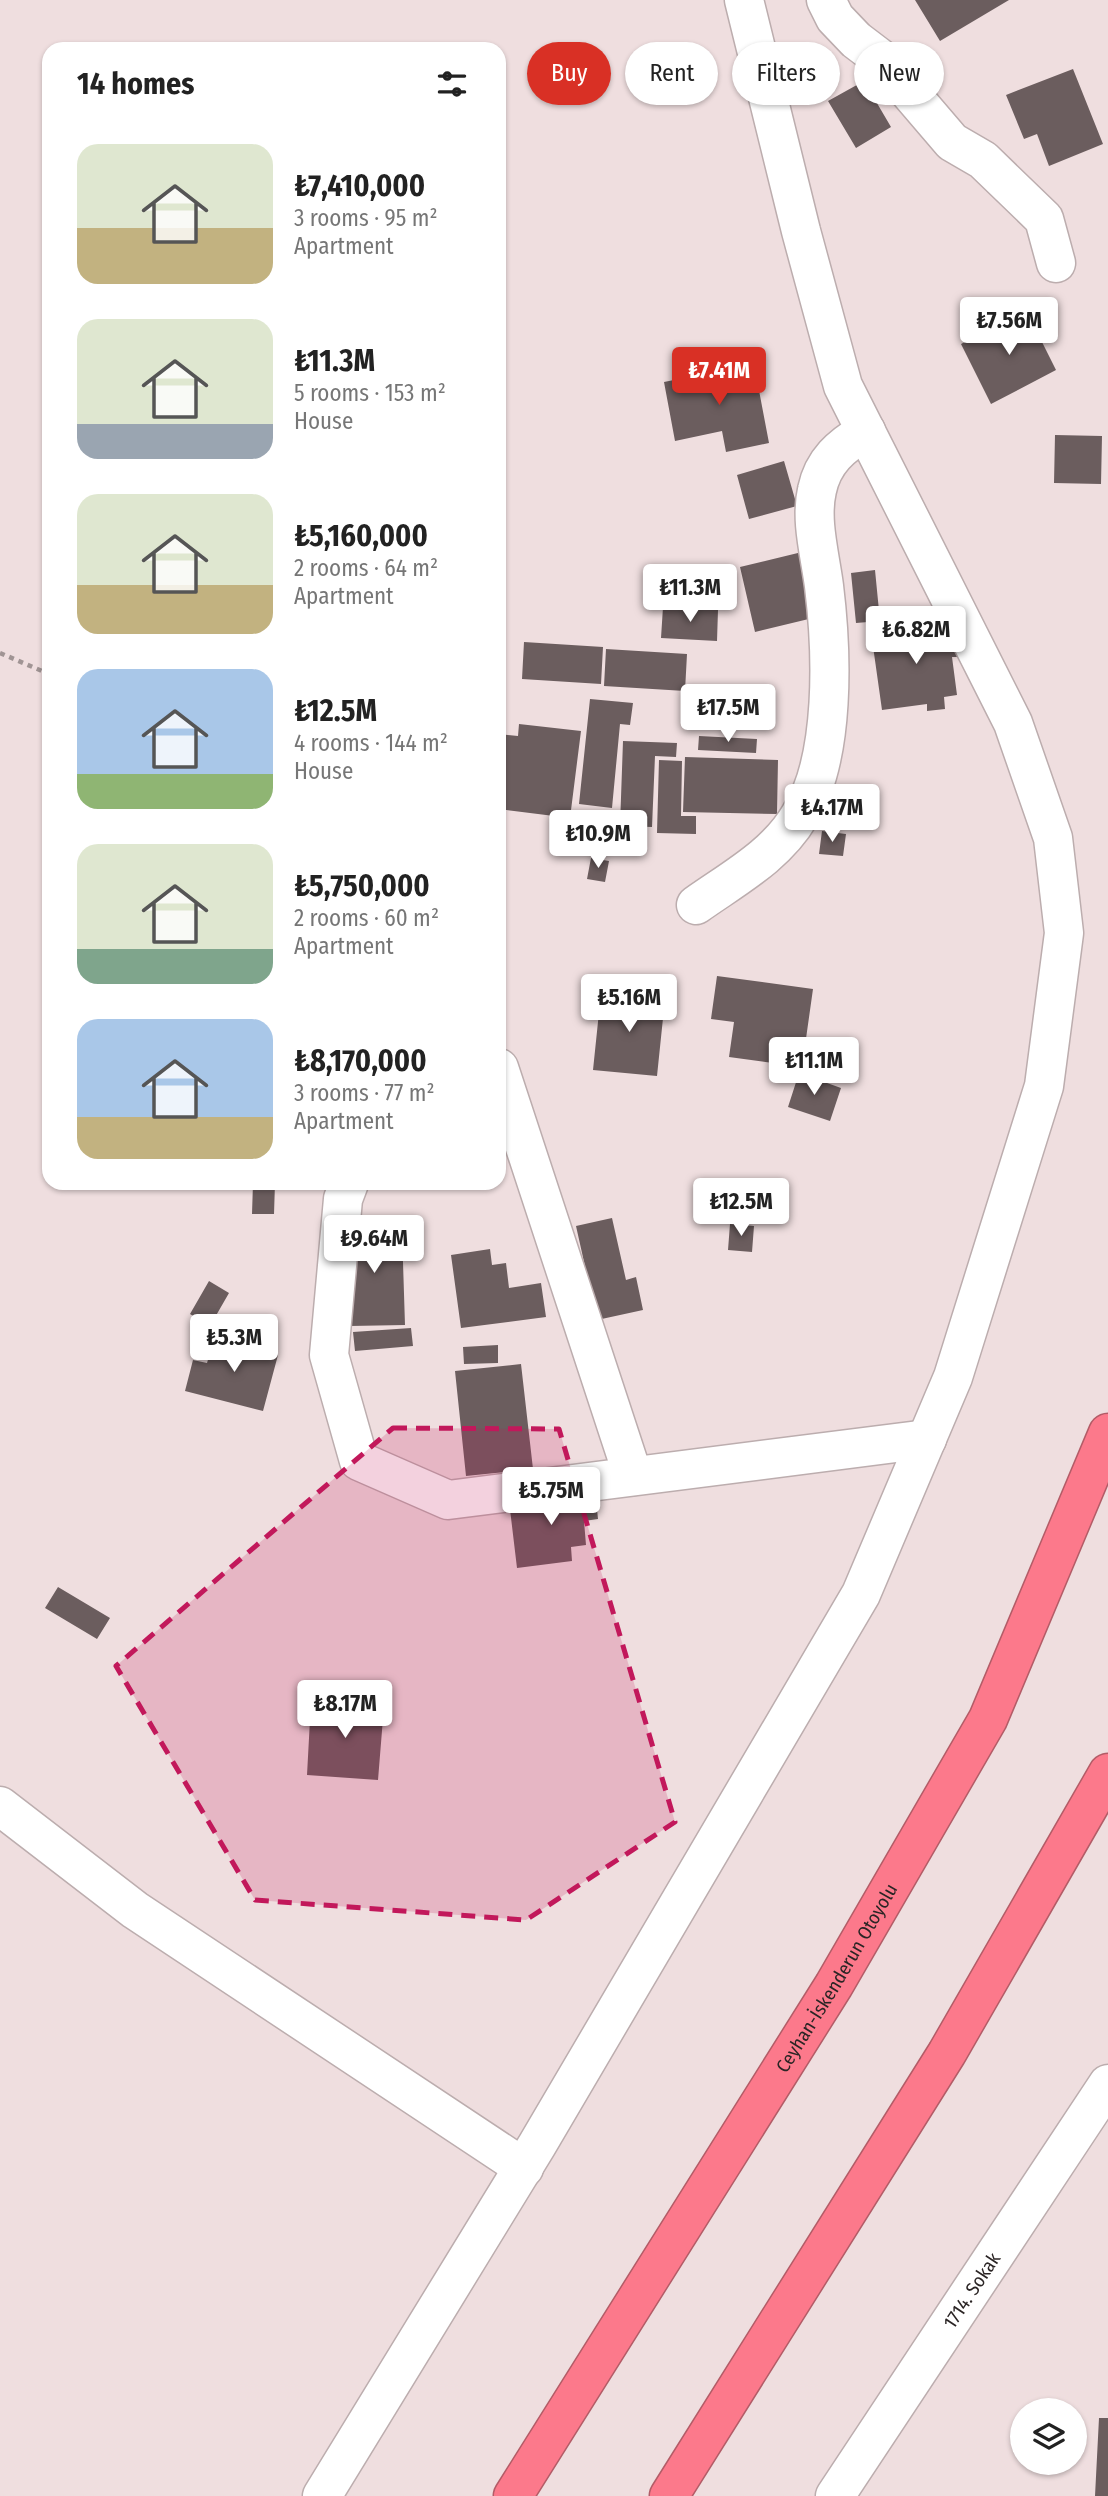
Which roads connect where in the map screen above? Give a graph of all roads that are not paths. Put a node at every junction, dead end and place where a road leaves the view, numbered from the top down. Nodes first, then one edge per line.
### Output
1 (744, 0) edge
2 (826, 0) edge
3 (1056, 264) dead end
4 (866, 431) junction
5 (696, 905) dead end
6 (506, 1089) edge
7 (346, 1190) edge
8 (1108, 1433) edge
9 (927, 1439) junction
10 (633, 1476) junction
11 (1108, 1773) edge
12 (0, 1806) edge
13 (1108, 2084) edge
14 (524, 2168) junction
15 (322, 2496) edge
16 (513, 2496) edge
17 (669, 2496) edge
18 (835, 2496) edge

1 - 4 street
2 - 3 street
4 - 5 street
4 - 9 street
6 - 10 street
7 - 10 street
8 - 16 highway, Ceyhan-İskenderun Otoyolu
9 - 10 street
9 - 14 street
11 - 17 highway
12 - 14 street
13 - 18 street, 1714. Sokak
14 - 15 street

